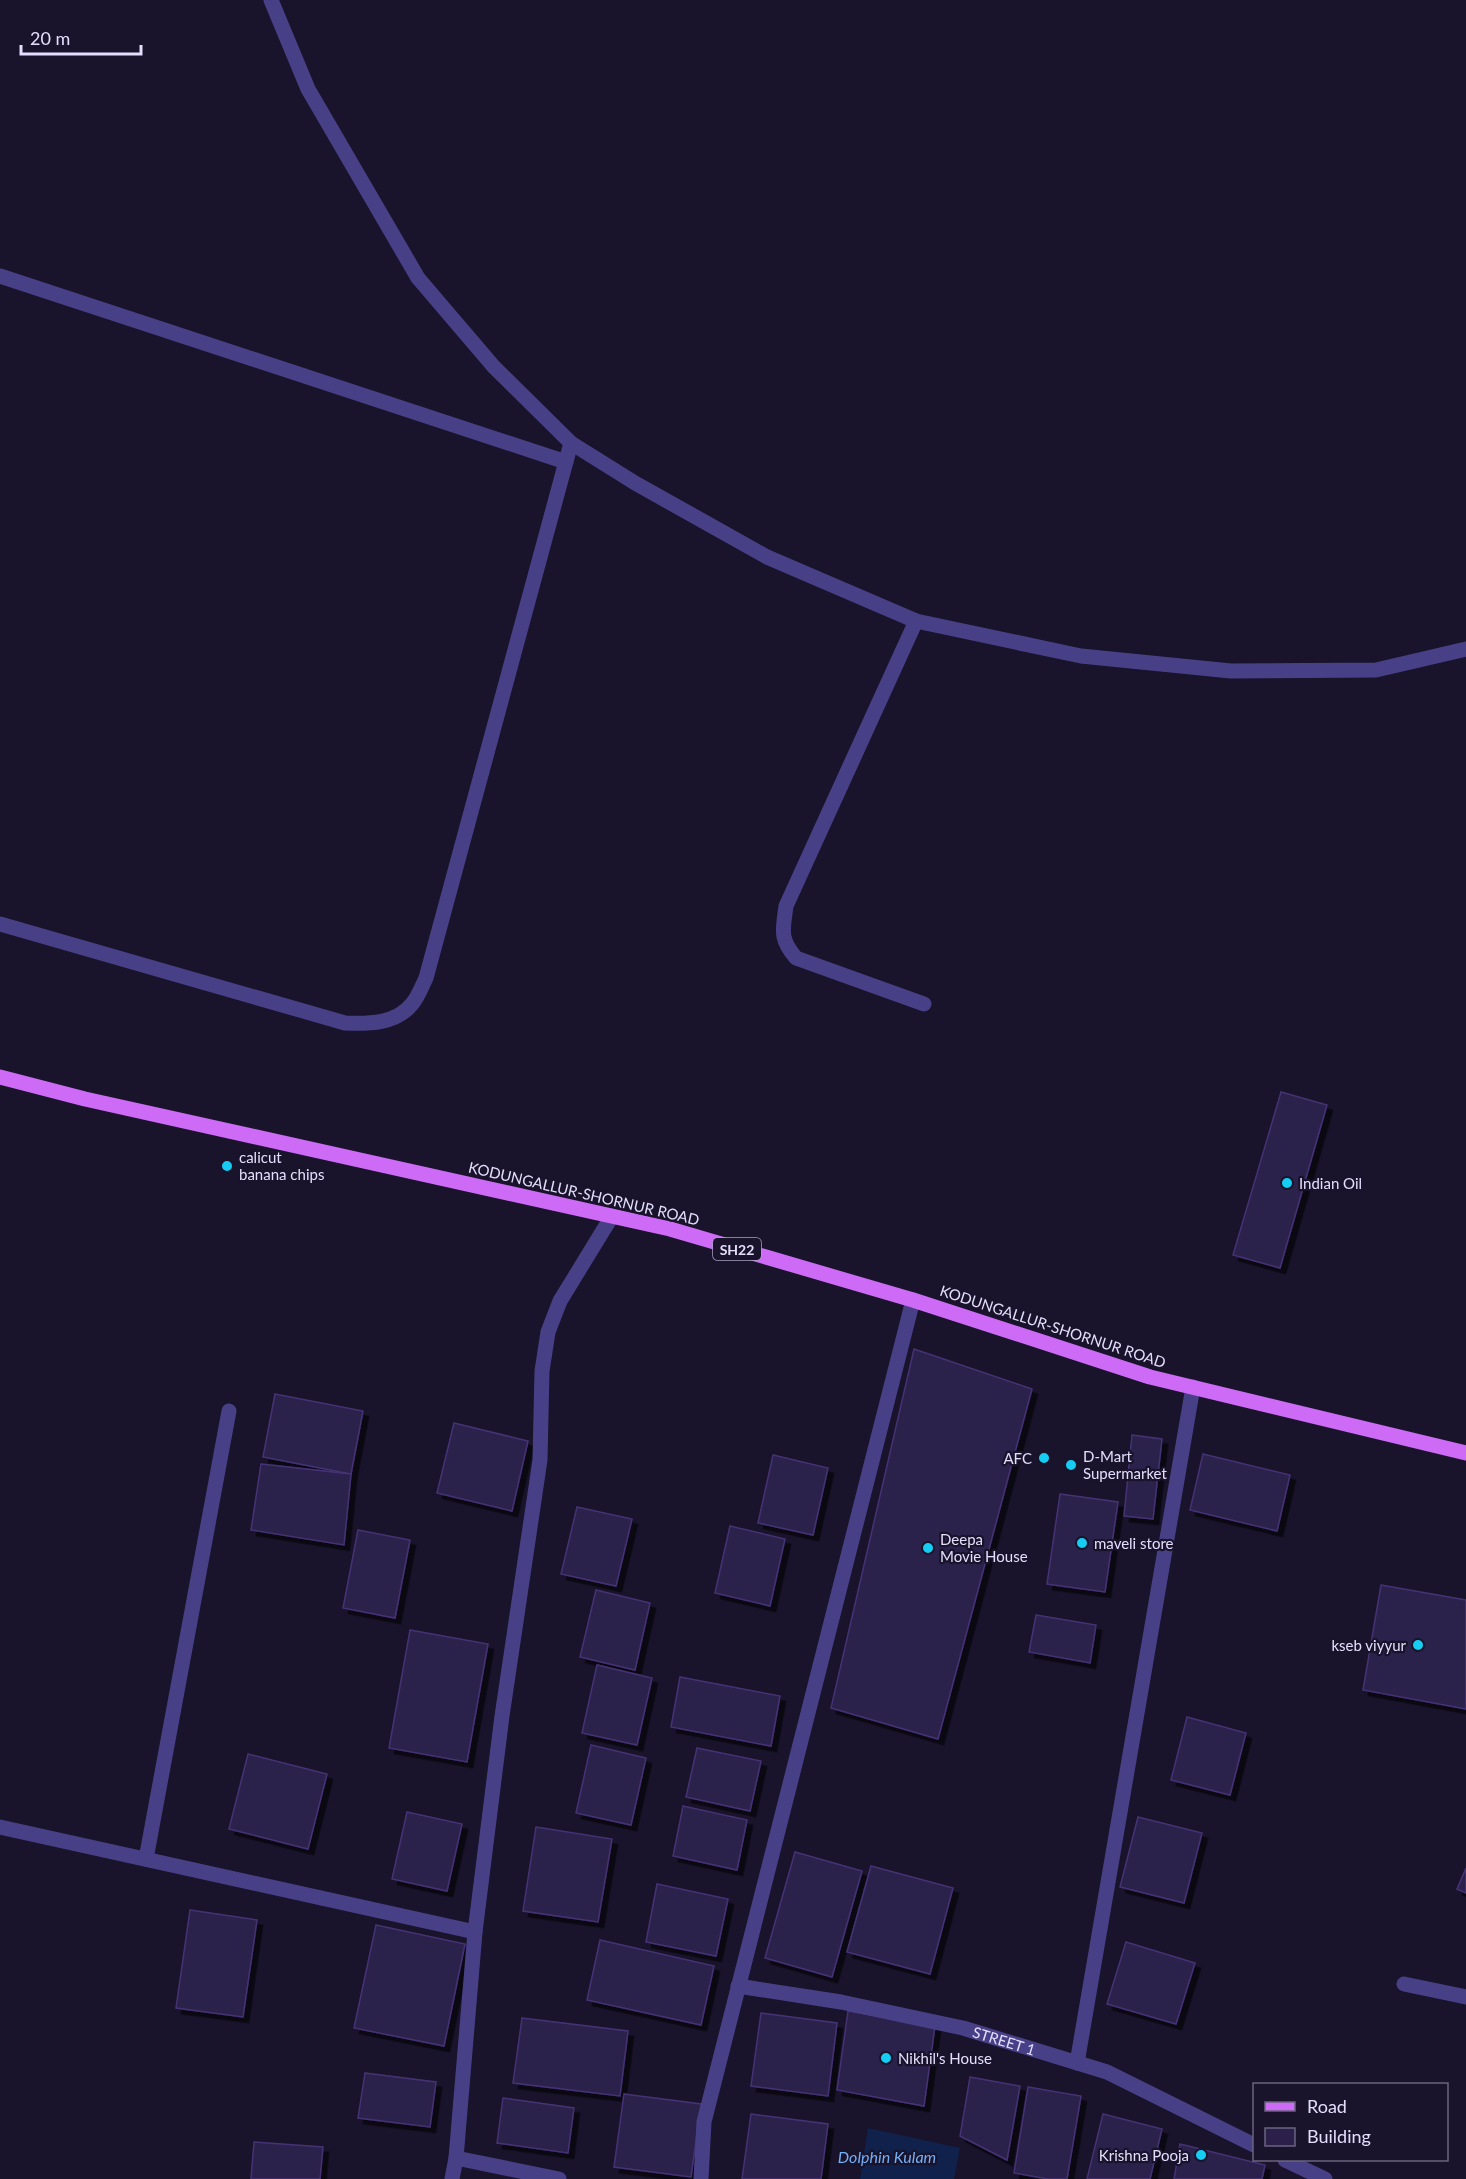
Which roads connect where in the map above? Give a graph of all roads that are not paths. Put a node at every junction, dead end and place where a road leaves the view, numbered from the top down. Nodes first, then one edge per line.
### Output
1 (271, 0) edge
2 (0, 276) edge
3 (571, 443) junction
4 (566, 462) junction
5 (916, 621) junction
6 (1466, 649) edge
7 (0, 924) edge
8 (924, 1004) dead end
9 (0, 1077) edge
10 (612, 1216) junction
11 (913, 1300) junction
12 (1193, 1388) junction
13 (229, 1411) dead end
14 (1466, 1453) edge
15 (0, 1827) edge
16 (146, 1860) junction
17 (476, 1932) junction
18 (1404, 1984) dead end
19 (738, 1986) junction
20 (1466, 1997) edge
21 (1077, 2063) junction
22 (1253, 2145) edge
23 (456, 2158) junction
24 (1287, 2161) edge
25 (452, 2179) edge
26 (559, 2179) edge
27 (701, 2179) edge
28 (1325, 2179) edge

1 - 3 street
2 - 4 street
3 - 4 street
3 - 5 street
4 - 7 street
5 - 6 street
5 - 8 street
9 - 10 main road, KODUNGALLUR-SHORNUR ROAD / SH22
10 - 11 main road, KODUNGALLUR-SHORNUR ROAD / SH22
10 - 17 street
11 - 12 main road, KODUNGALLUR-SHORNUR ROAD / SH22
11 - 19 street
12 - 14 main road, KODUNGALLUR-SHORNUR ROAD / SH22
12 - 21 street
13 - 16 street
15 - 16 street
16 - 17 street
17 - 23 street
18 - 20 street
19 - 21 street, STREET 1
19 - 27 street
21 - 22 street, STREET 1
23 - 25 street
23 - 26 street
24 - 28 street

